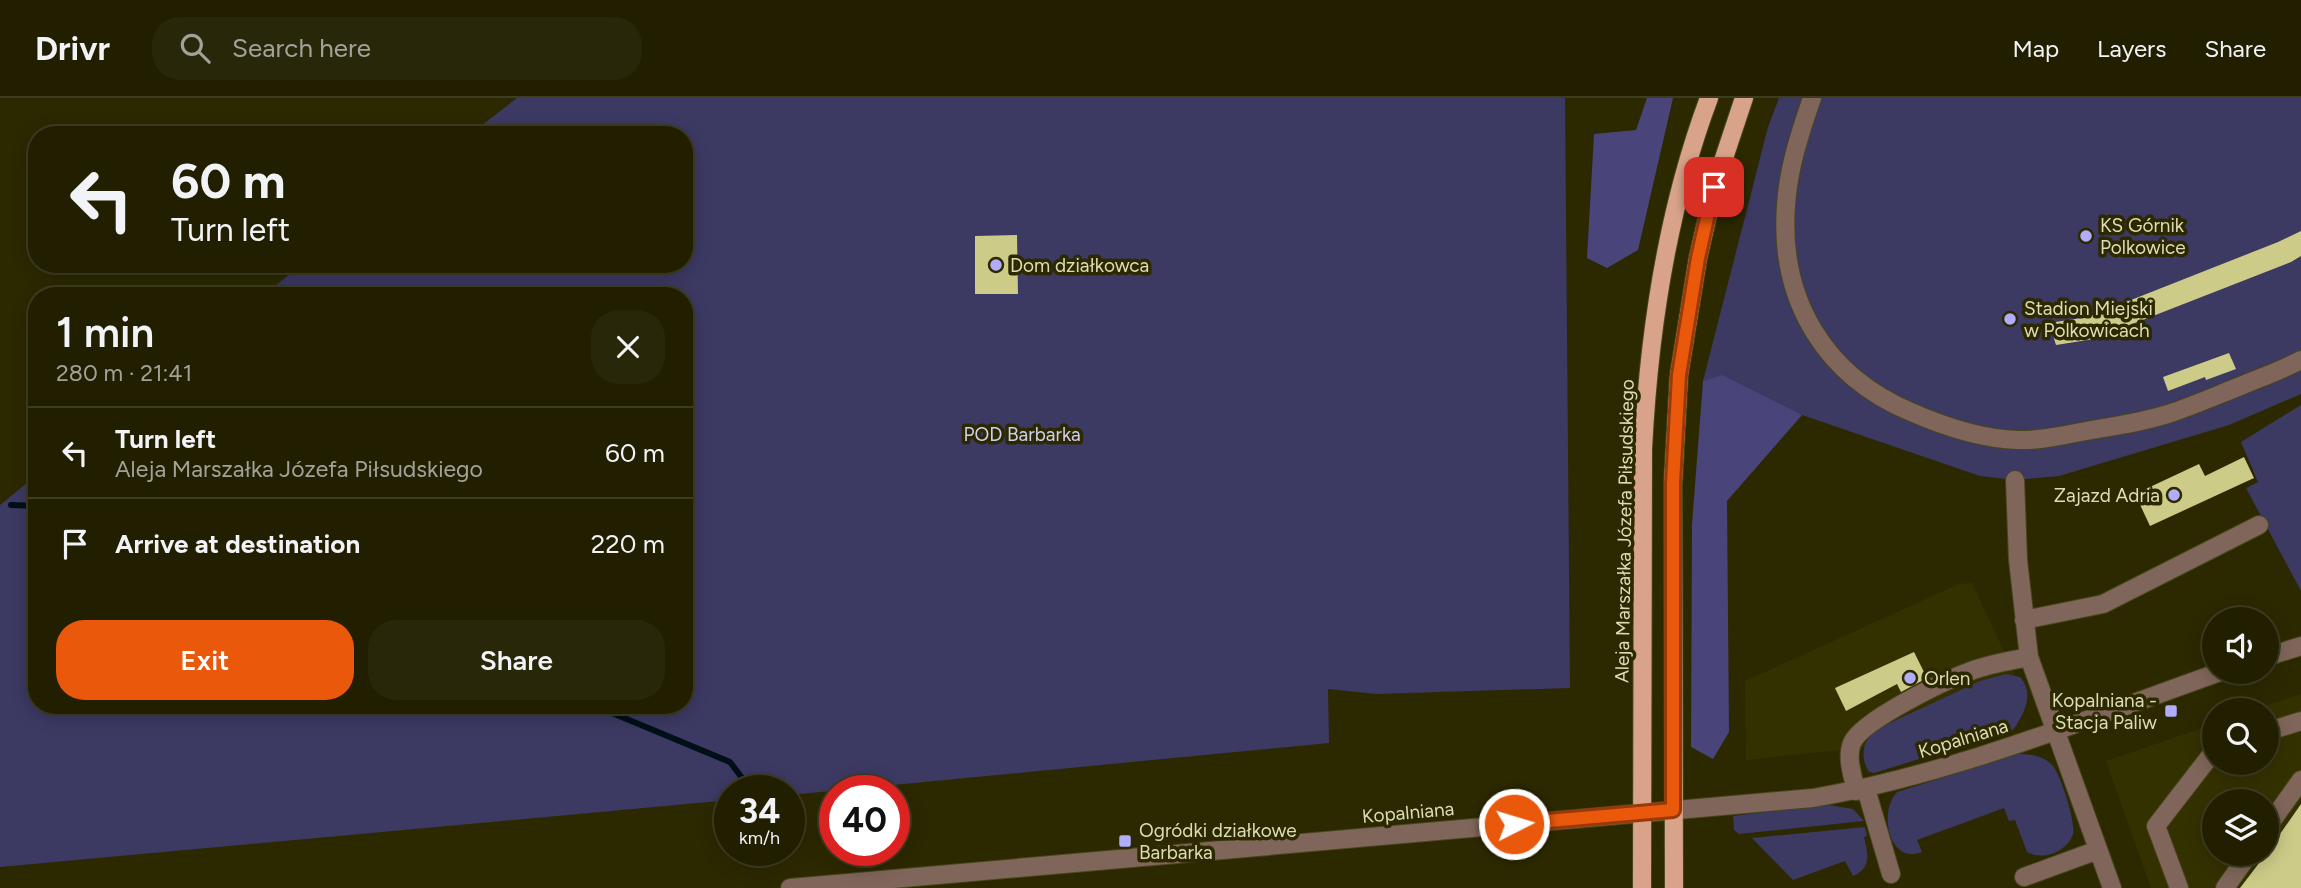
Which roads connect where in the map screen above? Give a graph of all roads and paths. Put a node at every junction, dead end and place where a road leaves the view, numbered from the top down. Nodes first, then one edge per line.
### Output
1 (1709, 98) edge
2 (1744, 98) edge
3 (1812, 98) edge
4 (2301, 360) edge
5 (2015, 480) dead end
6 (2259, 525) dead end
7 (2024, 620) junction
8 (2301, 646) edge
9 (2279, 653) edge
10 (2029, 657) junction
11 (2202, 678) edge
12 (2301, 721) edge
13 (2279, 728) edge
14 (2055, 730) junction
15 (2202, 767) edge
16 (2301, 780) edge
17 (1861, 790) junction
18 (1673, 810) junction
19 (2279, 811) edge
20 (1642, 813) junction
21 (2098, 850) junction
22 (2241, 866) edge
23 (1891, 874) dead end
24 (2024, 877) dead end
25 (790, 888) edge
26 (1642, 888) edge
27 (1674, 888) edge
28 (2112, 888) edge
29 (2179, 888) edge
30 (2225, 888) edge

1 - 20 main road, Aleja Marszałka Józefa Piłsudskiego
2 - 18 main road
3 - 4 street
5 - 7 street
6 - 7 street
7 - 10 street
8 - 9 street
10 - 14 street
10 - 17 street
11 - 14 street, Kopalniana
12 - 13 street
14 - 17 street, Kopalniana
14 - 21 street
15 - 29 street
16 - 19 street
17 - 18 street, Kopalniana
17 - 23 street
18 - 20 street, Kopalniana
18 - 27 main road
20 - 25 street, Kopalniana
20 - 26 main road, Aleja Marszałka Józefa Piłsudskiego
21 - 24 street
21 - 28 street
22 - 30 street

